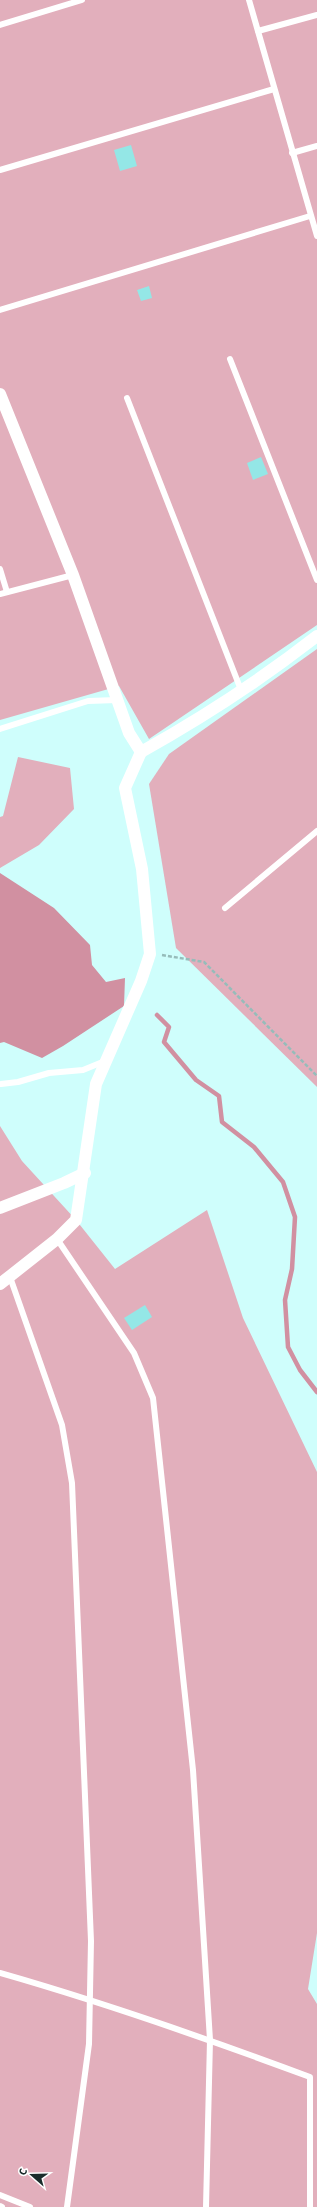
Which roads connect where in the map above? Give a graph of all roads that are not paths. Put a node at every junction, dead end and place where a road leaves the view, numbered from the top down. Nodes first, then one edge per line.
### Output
1 (82, 0) edge
2 (249, 0) edge
3 (317, 15) edge
4 (0, 25) edge
5 (258, 31) junction
6 (274, 89) junction
7 (317, 146) edge
8 (292, 153) junction
9 (0, 170) edge
10 (310, 216) junction
11 (317, 236) edge
12 (0, 310) edge
13 (230, 358) dead end
14 (0, 394) edge
15 (127, 398) dead end
16 (0, 569) edge
17 (73, 576) junction
18 (317, 580) edge
19 (7, 592) junction
20 (0, 594) edge
21 (317, 636) edge
22 (241, 690) junction
23 (117, 700) junction
24 (0, 729) edge
25 (141, 752) junction
26 (317, 831) edge
27 (225, 908) dead end
28 (107, 1060) junction
29 (1, 1084) edge
30 (85, 1173) junction
31 (0, 1208) edge
32 (57, 1239) junction
33 (10, 1277) junction
34 (0, 1284) edge
35 (0, 1973) edge
36 (90, 1999) junction
37 (210, 2040) junction
38 (0, 2195) edge
39 (30, 2207) edge
40 (67, 2207) edge
41 (206, 2207) edge
42 (310, 2207) edge

1 - 4 lane
2 - 5 lane
3 - 5 lane
5 - 6 lane
6 - 8 lane
6 - 9 lane
7 - 8 lane
8 - 10 lane
10 - 11 lane
10 - 12 lane
13 - 18 lane
14 - 17 street
15 - 22 lane
16 - 19 lane
17 - 19 lane
17 - 23 street
19 - 20 lane
21 - 22 street
22 - 25 street
23 - 24 lane
23 - 25 street
25 - 28 street
26 - 27 lane
28 - 29 lane
28 - 30 street
30 - 31 street
30 - 32 street
32 - 33 street
32 - 37 lane
33 - 34 street
33 - 36 lane
35 - 36 lane
36 - 37 lane
36 - 40 lane
37 - 41 lane
37 - 42 lane
38 - 39 lane

